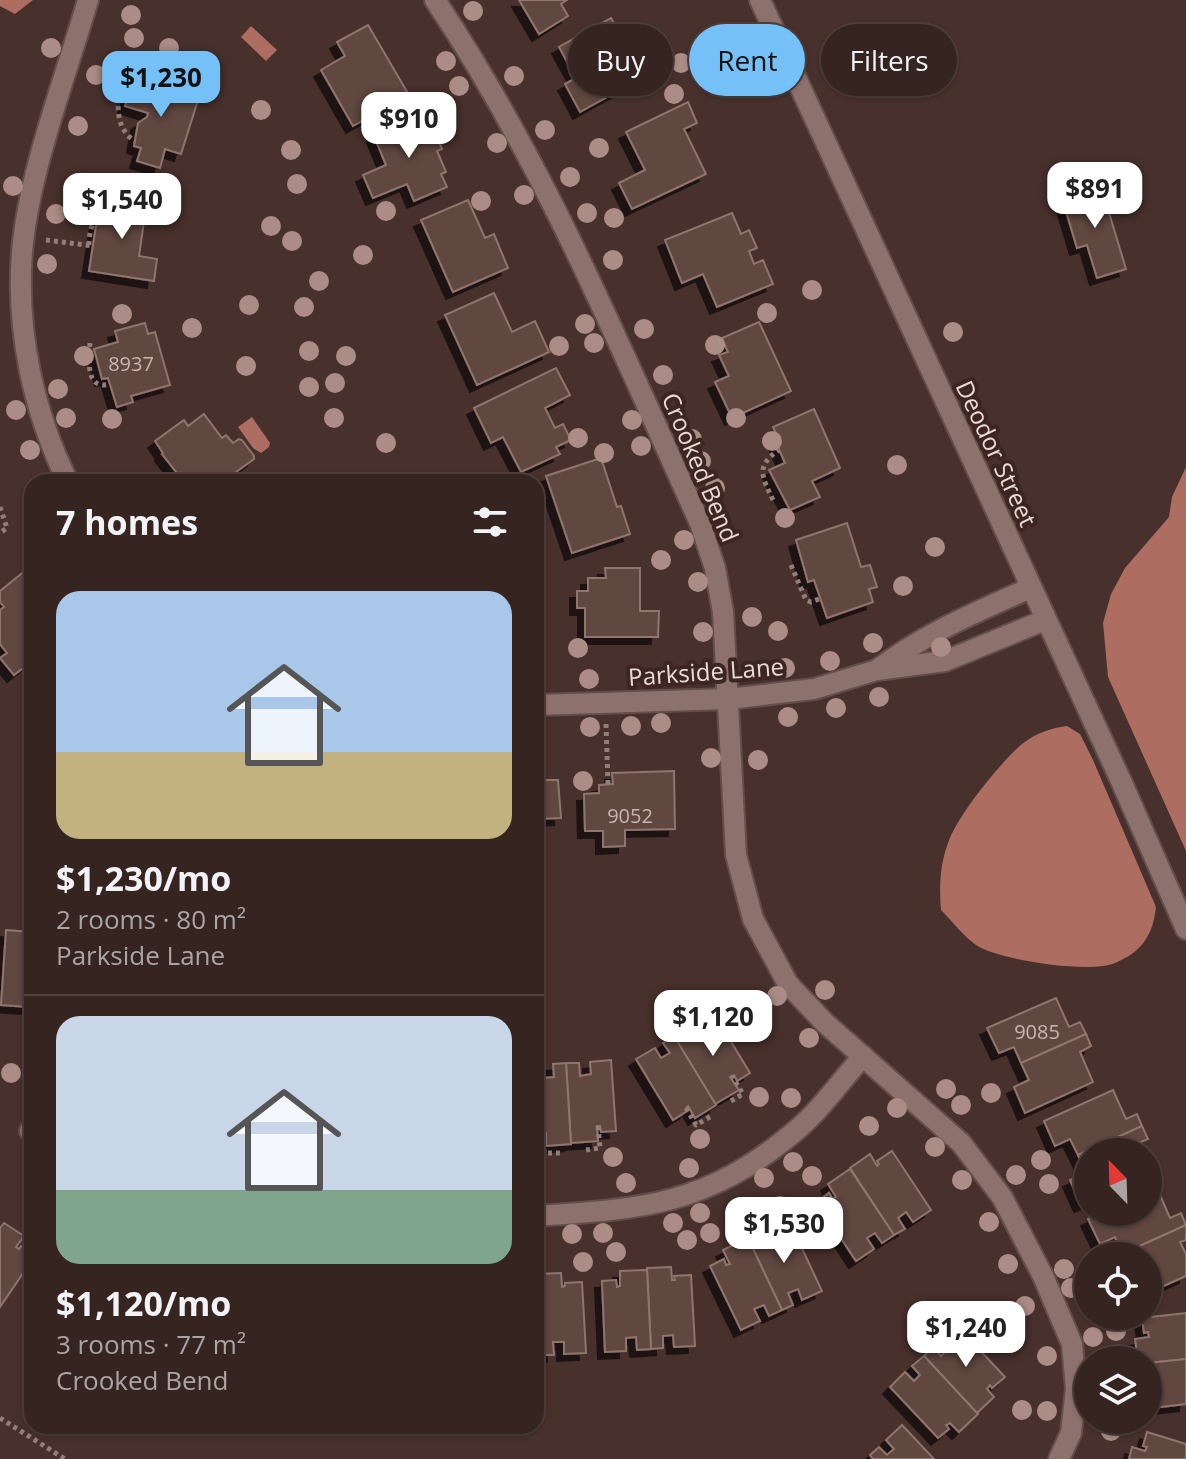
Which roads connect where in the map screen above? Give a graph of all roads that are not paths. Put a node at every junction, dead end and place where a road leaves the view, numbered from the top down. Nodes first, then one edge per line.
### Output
1 (88, 0) edge
2 (435, 0) edge
3 (760, 0) edge
4 (65, 474) edge
5 (1030, 588) junction
6 (1045, 620) junction
7 (877, 670) junction
8 (728, 699) junction
9 (544, 705) edge
10 (1186, 929) edge
11 (863, 1056) junction
12 (544, 1216) edge
13 (1059, 1459) edge

1 - 4 street
2 - 8 street, Crooked Bend
3 - 5 street, Deodor Street
5 - 6 street, Deodor Street
5 - 7 street, Parkside Lane
6 - 7 street, Parkside Lane
6 - 10 street, Deodor Street
7 - 8 street, Parkside Lane
8 - 9 street, Parkside Lane
8 - 11 street, Crooked Bend
11 - 12 street
11 - 13 street, Crooked Bend

